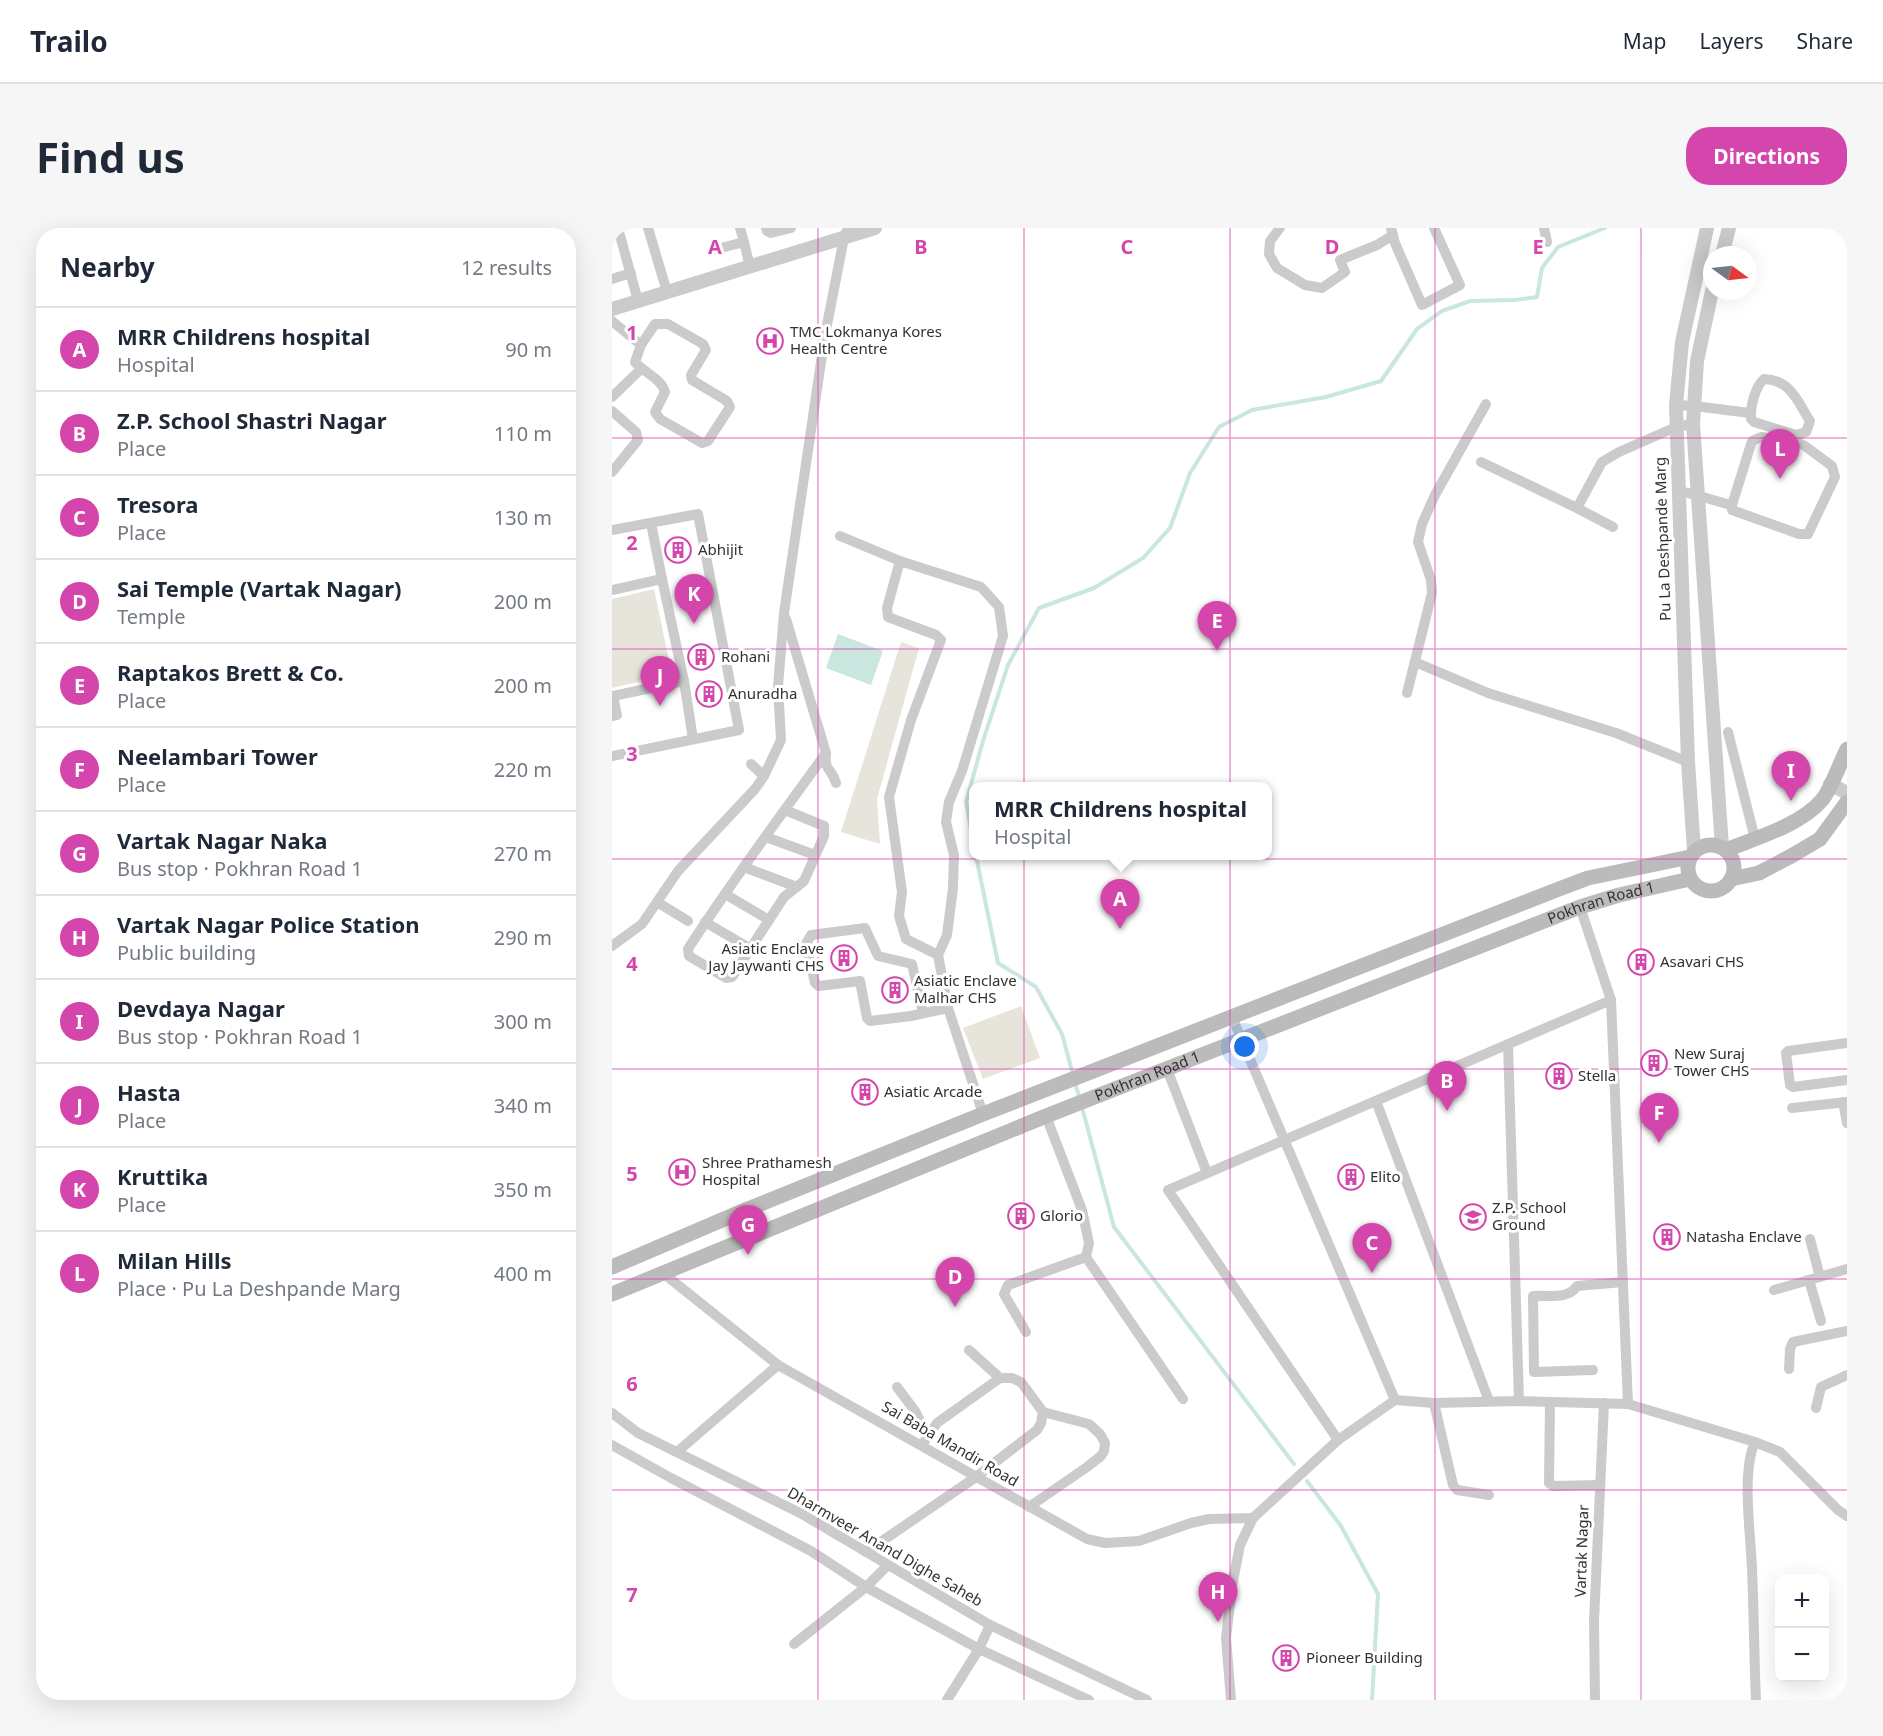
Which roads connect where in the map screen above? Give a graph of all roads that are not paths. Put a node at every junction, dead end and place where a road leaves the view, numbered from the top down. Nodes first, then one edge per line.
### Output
1 (618, 228) edge
2 (648, 228) edge
3 (740, 228) edge
4 (766, 228) edge
5 (791, 228) edge
6 (875, 228) edge
7 (1280, 228) edge
8 (1434, 228) edge
9 (1544, 228) edge
10 (1707, 228) edge
11 (1729, 228) edge
12 (1391, 232) edge
13 (846, 233) edge
14 (744, 242) junction
15 (1547, 242) dead end
16 (1724, 246) edge
17 (713, 250) dead end
18 (750, 267) junction
19 (631, 273) junction
20 (612, 279) edge
21 (667, 292) junction
22 (1710, 300) edge
23 (638, 301) junction
24 (612, 309) edge
25 (612, 321) edge
26 (641, 345) junction
27 (641, 369) junction
28 (612, 397) edge
29 (1486, 404) dead end
30 (1676, 405) junction
31 (1694, 406) junction
32 (612, 411) edge
33 (1750, 413) junction
34 (1693, 424) junction
35 (1676, 427) junction
36 (1482, 462) dead end
37 (612, 472) edge
38 (1678, 491) junction
39 (1697, 494) junction
40 (1732, 505) junction
41 (1577, 508) junction
42 (651, 523) junction
43 (1613, 527) dead end
44 (612, 530) edge
45 (840, 536) dead end
46 (900, 561) junction
47 (662, 579) junction
48 (612, 590) edge
49 (784, 613) junction
50 (1414, 662) junction
51 (684, 681) junction
52 (1407, 693) dead end
53 (612, 716) edge
54 (1728, 732) dead end
55 (693, 739) junction
56 (1847, 749) edge
57 (826, 753) junction
58 (612, 756) edge
59 (1688, 762) junction
60 (751, 764) dead end
61 (764, 776) junction
62 (836, 783) dead end
63 (1830, 784) junction
64 (1847, 793) edge
65 (1822, 799) junction
66 (1845, 808) edge
67 (785, 810) junction
68 (766, 837) junction
69 (1755, 838) junction
70 (1724, 849) junction
71 (1692, 854) junction
72 (815, 855) junction
73 (744, 867) junction
74 (1690, 879) junction
75 (1731, 879) junction
76 (797, 887) junction
77 (725, 894) junction
78 (657, 902) junction
79 (1580, 907) junction
80 (769, 920) junction
81 (688, 921) dead end
82 (705, 922) junction
83 (612, 946) edge
84 (751, 949) junction
85 (938, 955) junction
86 (1611, 1000) junction
87 (948, 1008) junction
88 (923, 1013) junction
89 (1232, 1017) junction
90 (1242, 1040) junction
91 (1847, 1043) edge
92 (1508, 1044) junction
93 (1167, 1069) junction
94 (1847, 1080) edge
95 (1376, 1101) junction
96 (1845, 1102) edge
97 (1792, 1108) dead end
98 (983, 1113) junction
99 (1046, 1116) junction
100 (1847, 1123) edge
101 (1285, 1140) junction
102 (1207, 1173) junction
103 (743, 1211) junction
104 (752, 1237) junction
105 (1810, 1239) dead end
106 (1086, 1257) junction
107 (612, 1267) edge
108 (1847, 1269) edge
109 (663, 1273) junction
110 (1814, 1278) junction
111 (1623, 1282) junction
112 (1774, 1290) dead end
113 (612, 1294) edge
114 (1516, 1296) junction
115 (1533, 1296) junction
116 (1821, 1321) dead end
117 (1847, 1331) edge
118 (1026, 1332) dead end
119 (969, 1350) dead end
120 (778, 1365) junction
121 (1789, 1369) dead end
122 (1593, 1370) dead end
123 (1534, 1372) junction
124 (1518, 1373) junction
125 (1847, 1375) edge
126 (1000, 1378) junction
127 (897, 1387) dead end
128 (1183, 1399) dead end
129 (1395, 1401) junction
130 (1489, 1401) junction
131 (1519, 1401) junction
132 (1550, 1402) junction
133 (1434, 1403) junction
134 (1604, 1403) junction
135 (1628, 1404) junction
136 (1816, 1408) dead end
137 (1043, 1412) junction
138 (612, 1413) edge
139 (925, 1440) junction
140 (1338, 1440) junction
141 (1755, 1442) junction
142 (612, 1444) edge
143 (677, 1452) junction
144 (976, 1477) junction
145 (1600, 1485) junction
146 (1489, 1495) dead end
147 (1029, 1507) junction
148 (1847, 1516) edge
149 (1253, 1518) junction
150 (866, 1552) junction
151 (888, 1564) junction
152 (866, 1587) junction
153 (990, 1625) junction
154 (794, 1644) dead end
155 (979, 1649) junction
156 (947, 1700) edge
157 (1089, 1700) edge
158 (1147, 1700) edge
159 (1231, 1700) edge
160 (1595, 1700) edge
161 (1756, 1700) edge

1 - 19 street
2 - 21 street
3 - 14 street
4 - 5 street
6 - 13 street
7 - 12 street
8 - 12 street
9 - 15 street
10 - 30 street, Pu La Deshpande Marg
11 - 16 street
13 - 18 street
13 - 49 street
14 - 17 street
14 - 18 street
18 - 21 street
19 - 20 street
19 - 23 street
21 - 23 street
22 - 31 street
23 - 24 street
25 - 26 street
26 - 27 street
26 - 27 street
27 - 28 street
29 - 50 street
30 - 31 street
30 - 35 street, Pu La Deshpande Marg
31 - 33 street
31 - 34 street
32 - 37 street
33 - 33 street
34 - 35 street
34 - 39 street
35 - 38 street, Pu La Deshpande Marg
35 - 41 street
36 - 41 street
38 - 39 street
38 - 59 street, Pu La Deshpande Marg
39 - 40 street
39 - 70 street
40 - 40 street
41 - 43 street
42 - 44 street
42 - 47 street
42 - 55 street
45 - 46 street
46 - 85 street
46 - 85 street
47 - 48 street
47 - 51 street
49 - 57 street
49 - 61 street
50 - 52 street
50 - 59 street
51 - 53 street
51 - 55 street
54 - 69 street
55 - 58 street
56 - 63 main road
57 - 62 street
57 - 67 street
59 - 71 street, Pu La Deshpande Marg
60 - 61 street
61 - 78 street
63 - 64 street
63 - 65 main road
65 - 66 street
65 - 69 main road
66 - 75 main road
67 - 68 street
67 - 72 street
68 - 72 street
68 - 73 street
69 - 70 main road
70 - 71 main road
70 - 75 main road
71 - 74 main road
71 - 89 main road, Pokhran Road 1
72 - 76 street
73 - 76 street
73 - 77 street
74 - 75 main road
74 - 79 main road, Pokhran Road 1
76 - 80 street
77 - 80 street
77 - 82 street
78 - 81 street
78 - 83 street
79 - 86 street
79 - 90 main road, Pokhran Road 1
80 - 84 street
82 - 84 street
82 - 84 street
85 - 87 street
86 - 92 street
86 - 111 street
87 - 88 street
87 - 98 street
88 - 88 street
89 - 90 street
89 - 98 main road, Pokhran Road 1
90 - 93 main road, Pokhran Road 1
90 - 101 street
91 - 94 street
92 - 95 street
92 - 114 street
93 - 99 main road, Pokhran Road 1
93 - 102 street
95 - 101 street
95 - 130 street
96 - 97 street
96 - 100 street
98 - 103 main road, Pokhran Road 1
99 - 104 main road, Pokhran Road 1
99 - 106 street
101 - 102 street
101 - 129 street
102 - 140 street
103 - 104 street
103 - 107 main road, Pokhran Road 1
104 - 109 main road, Pokhran Road 1
105 - 110 street
106 - 118 street
106 - 128 street
108 - 110 street
109 - 113 main road, Pokhran Road 1
109 - 120 street, Sai Baba Mandir Road
110 - 112 street
110 - 116 street
111 - 115 street
111 - 135 street
114 - 115 street
114 - 124 street
115 - 123 street
117 - 121 street
119 - 126 street
120 - 139 street, Sai Baba Mandir Road
120 - 143 street
122 - 123 street
123 - 124 street
124 - 131 street
125 - 136 street
126 - 137 street
126 - 139 street
127 - 139 street
129 - 133 street
129 - 140 street
130 - 131 street
130 - 133 street
131 - 132 street
132 - 134 street
132 - 145 street
133 - 146 street
134 - 135 street
134 - 145 street, Vartak Nagar
135 - 141 street
137 - 144 street
137 - 147 street
138 - 143 street, Dharmveer Anand Dighe Saheb
139 - 144 street, Sai Baba Mandir Road
140 - 149 street
141 - 148 street
141 - 161 street
142 - 152 street
143 - 150 street, Dharmveer Anand Dighe Saheb
144 - 147 street, Sai Baba Mandir Road
144 - 150 street
145 - 160 street, Vartak Nagar
147 - 149 street, Sai Baba Mandir Road
149 - 159 street
150 - 151 street, Dharmveer Anand Dighe Saheb
151 - 152 street
151 - 153 street, Dharmveer Anand Dighe Saheb
152 - 154 street
152 - 155 street
153 - 155 street
153 - 158 street, Dharmveer Anand Dighe Saheb
155 - 156 street
155 - 157 street

